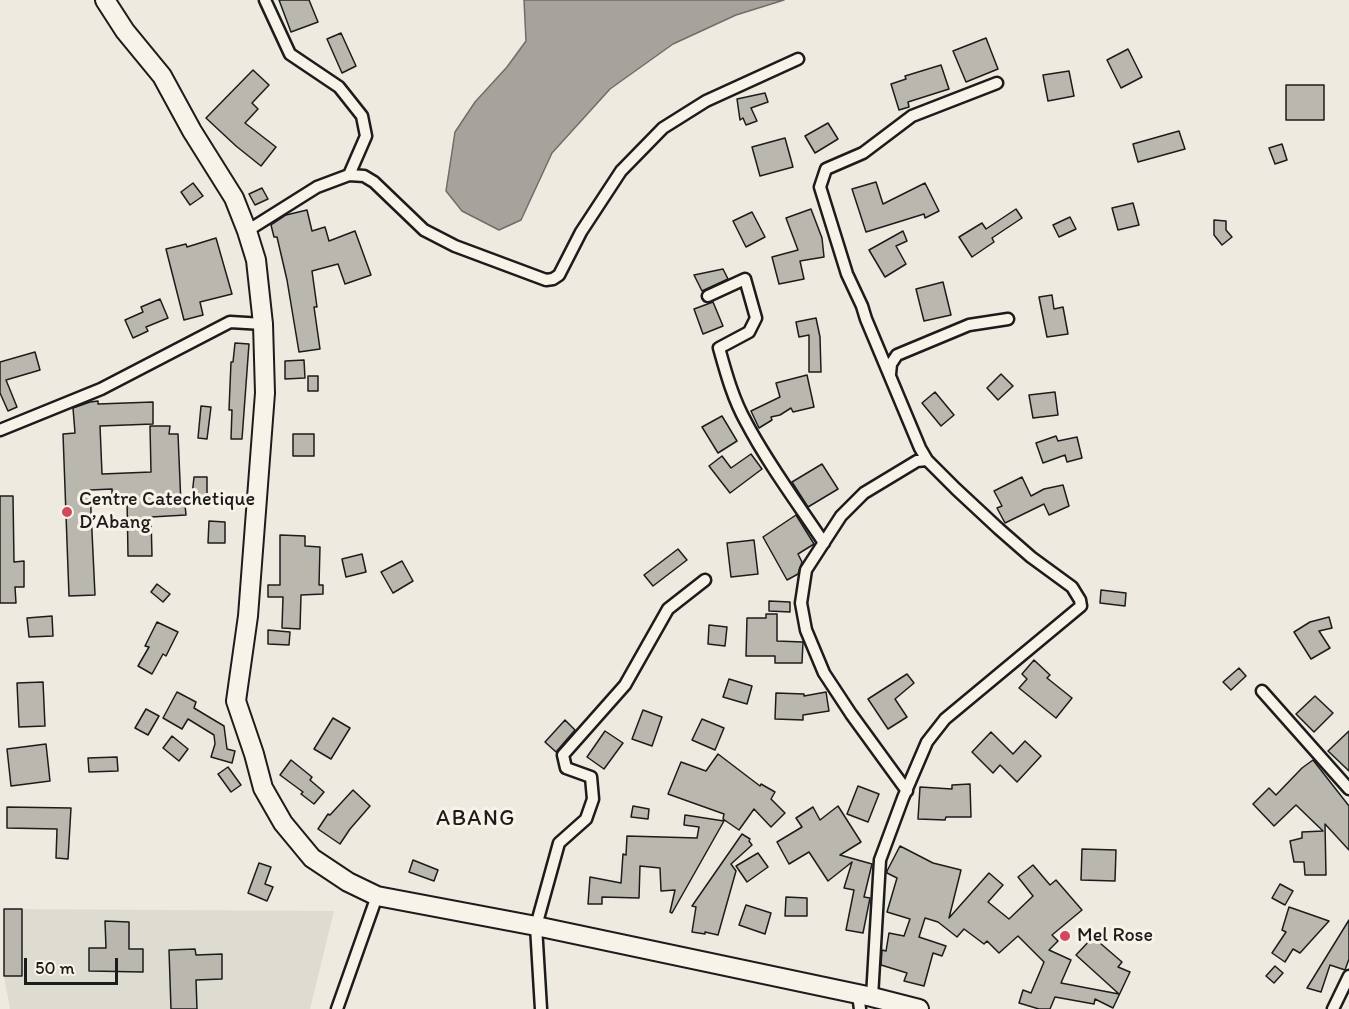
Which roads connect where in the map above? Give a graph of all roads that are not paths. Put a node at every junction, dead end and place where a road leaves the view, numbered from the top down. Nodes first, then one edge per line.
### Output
1 (105, 0) edge
2 (265, 0) edge
3 (798, 59) dead end
4 (997, 83) dead end
5 (349, 176) junction
6 (247, 231) junction
7 (708, 296) dead end
8 (1008, 320) dead end
9 (263, 324) junction
10 (890, 374) junction
11 (0, 430) edge
12 (927, 460) junction
13 (824, 543) junction
14 (705, 580) dead end
15 (1262, 691) dead end
16 (1349, 789) edge
17 (907, 791) junction
18 (377, 896) junction
19 (536, 926) junction
20 (1349, 976) edge
21 (864, 1000) edge
22 (914, 1008) edge
23 (337, 1009) edge
24 (541, 1009) edge
25 (1333, 1009) edge

1 - 6 main road
2 - 5 street
3 - 5 street
4 - 10 street
5 - 6 street
6 - 9 main road
7 - 13 street
8 - 10 street
9 - 11 street
9 - 18 main road
10 - 12 street
12 - 13 street
12 - 17 street
13 - 17 street
14 - 19 street
15 - 16 street
17 - 21 street
18 - 19 main road
18 - 23 street
19 - 21 main road
19 - 24 street
20 - 25 street
21 - 22 main road

